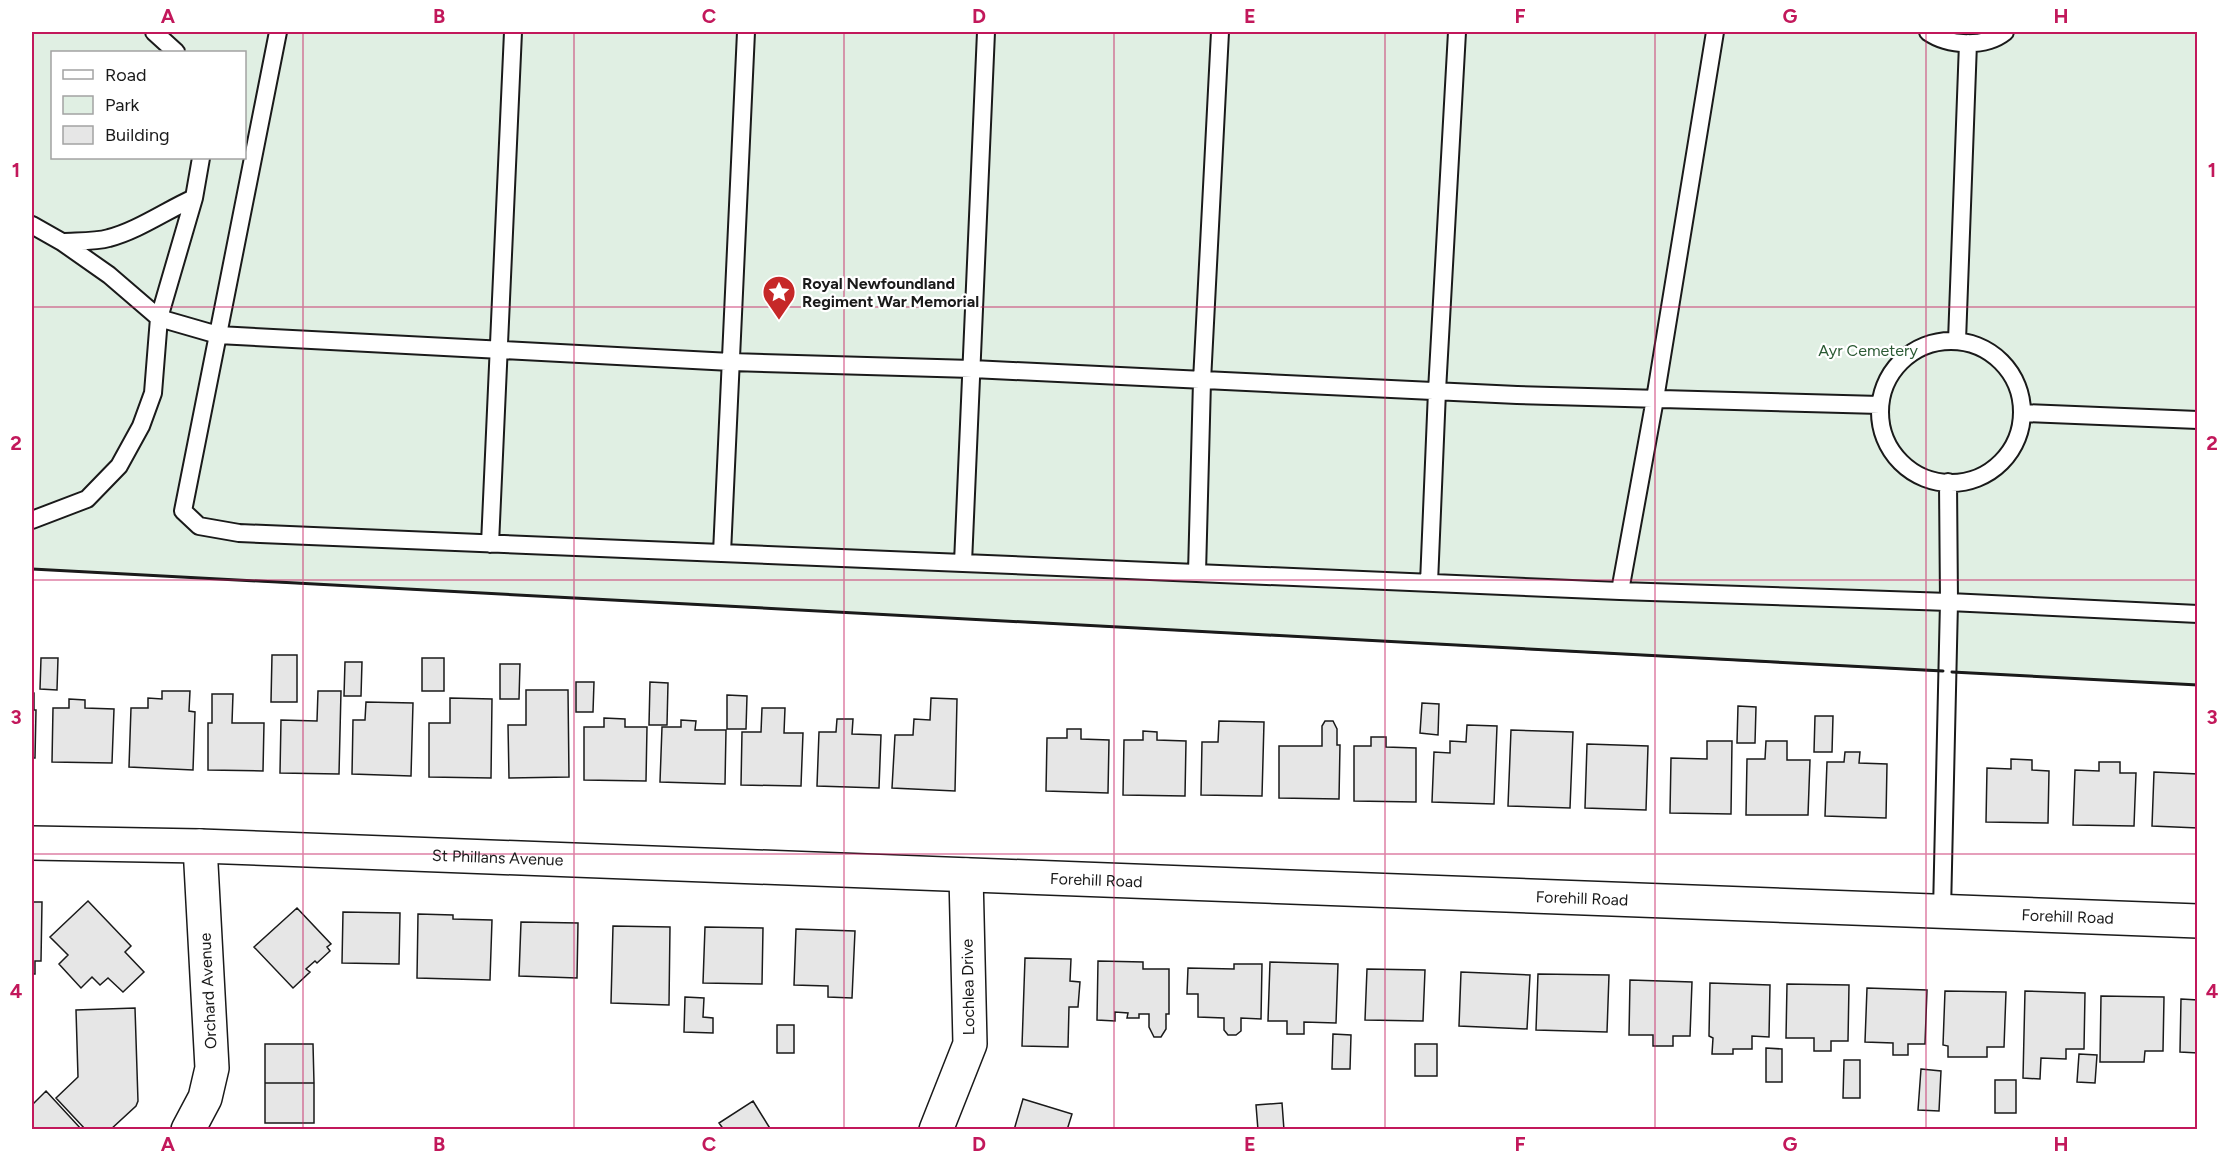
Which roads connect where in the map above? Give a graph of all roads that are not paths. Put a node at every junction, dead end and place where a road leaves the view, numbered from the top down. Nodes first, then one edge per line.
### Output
1 (154, 32) edge
2 (278, 32) edge
3 (513, 32) edge
4 (746, 32) edge
5 (986, 32) edge
6 (1220, 32) edge
7 (1457, 32) edge
8 (1715, 32) edge
9 (1928, 32) edge
10 (2005, 32) edge
11 (1968, 43) junction
12 (175, 51) edge
13 (201, 159) edge
14 (194, 198) junction
15 (32, 225) edge
16 (62, 242) junction
17 (159, 318) junction
18 (218, 335) junction
19 (1957, 341) junction
20 (499, 349) junction
21 (731, 362) junction
22 (972, 369) junction
23 (1202, 381) junction
24 (1437, 392) junction
25 (1655, 399) junction
26 (1880, 405) junction
27 (2023, 413) junction
28 (2198, 420) edge
29 (1948, 482) junction
30 (32, 520) edge
31 (490, 544) junction
32 (722, 553) junction
33 (963, 563) junction
34 (1197, 573) junction
35 (1430, 583) junction
36 (1620, 591) junction
37 (1949, 602) junction
38 (2198, 614) edge
39 (32, 843) edge
40 (200, 846) junction
41 (966, 875) junction
42 (1942, 911) junction
43 (2198, 921) edge
44 (188, 1130) edge
45 (936, 1130) edge

1 - 12 lane
2 - 18 lane
3 - 20 lane
4 - 21 lane
5 - 22 lane
6 - 23 lane
7 - 24 lane
8 - 25 lane
9 - 11 lane
10 - 11 lane
11 - 19 lane
13 - 14 lane
14 - 16 lane
14 - 17 lane
15 - 16 lane
16 - 17 lane
17 - 18 lane
17 - 30 lane
18 - 20 lane
18 - 31 lane
19 - 26 lane
19 - 27 lane
20 - 21 lane
20 - 31 lane
21 - 22 lane
21 - 32 lane
22 - 23 lane
22 - 33 lane
23 - 24 lane
23 - 34 lane
24 - 25 lane
24 - 35 lane
25 - 26 lane
25 - 36 lane
26 - 29 lane
27 - 28 lane
27 - 29 lane
29 - 37 lane
31 - 32 lane
32 - 33 lane
33 - 34 lane
34 - 35 lane
35 - 36 lane
36 - 37 lane
37 - 38 lane
37 - 42 lane
39 - 40 street, St Phillans Avenue
40 - 41 street, St Phillans Avenue
40 - 44 street, Orchard Avenue
41 - 42 street, Forehill Road
41 - 45 street, Lochlea Drive
42 - 43 street, Forehill Road

